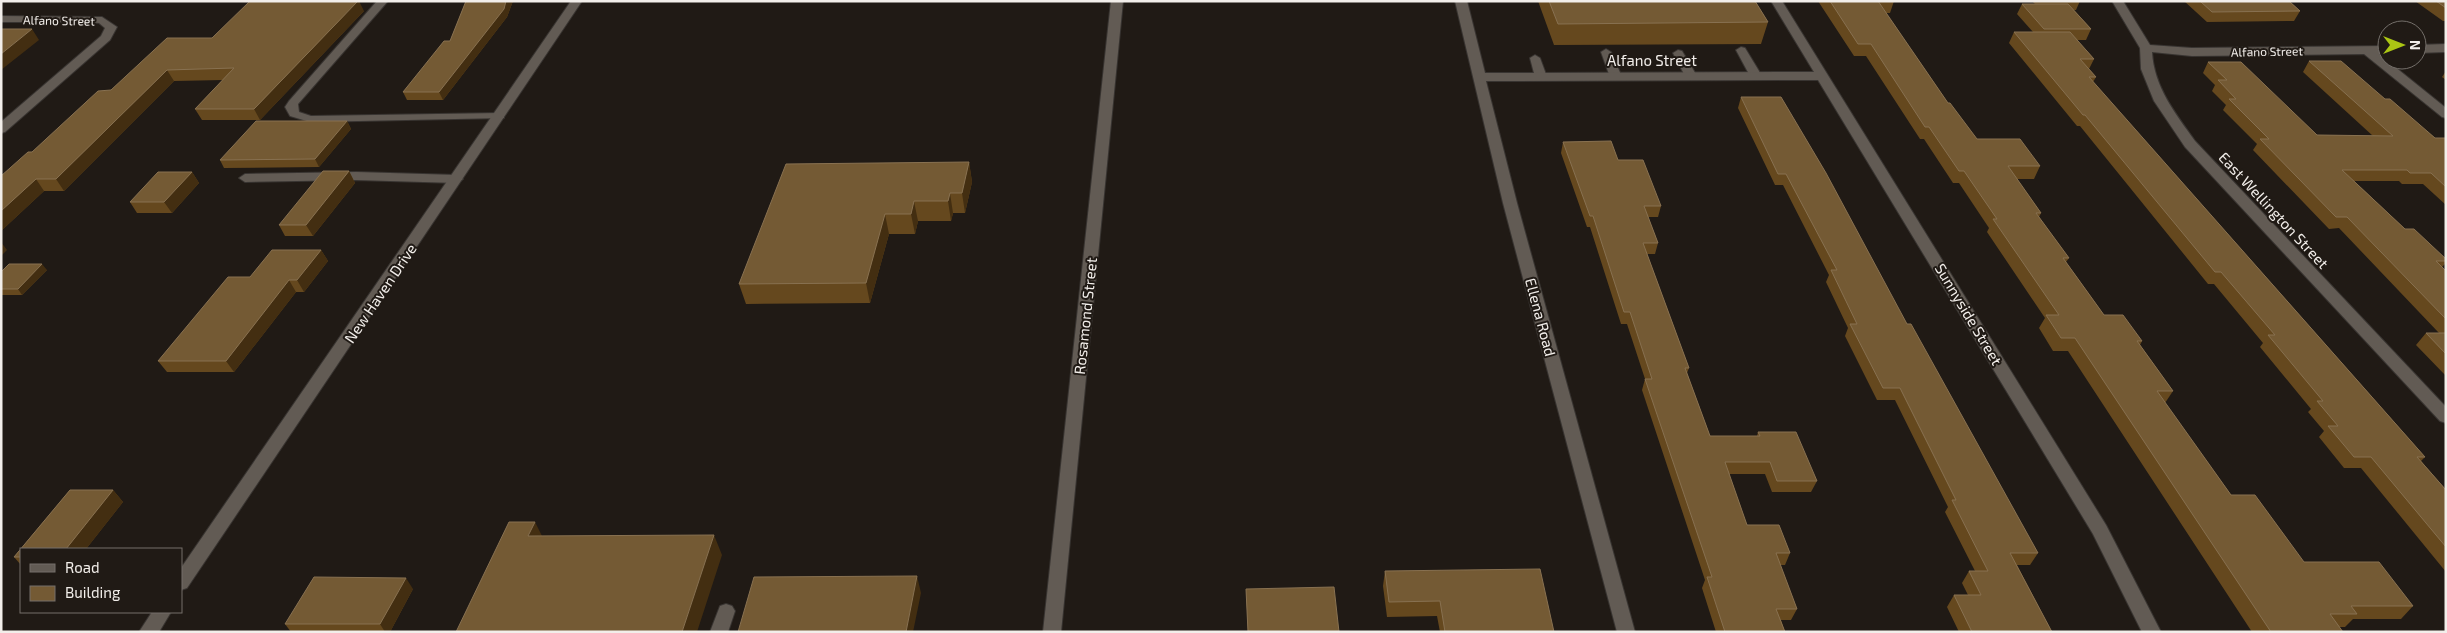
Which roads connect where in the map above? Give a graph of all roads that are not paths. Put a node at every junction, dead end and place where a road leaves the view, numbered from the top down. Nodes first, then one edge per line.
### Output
1 (383, 1) edge
2 (577, 1) edge
3 (1117, 1) edge
4 (1461, 1) edge
5 (1776, 1) edge
6 (2117, 1) edge
7 (1, 19) edge
8 (2146, 48) junction
9 (2446, 48) edge
10 (2427, 49) edge
11 (1742, 50) edge
12 (2368, 50) junction
13 (2377, 50) edge
14 (1606, 52) dead end
15 (1678, 53) dead end
16 (1535, 58) dead end
17 (1691, 76) junction
18 (1756, 76) junction
19 (1824, 76) junction
20 (1481, 77) junction
21 (1541, 77) junction
22 (1616, 77) junction
23 (2446, 114) edge
24 (500, 116) junction
25 (1, 129) edge
26 (245, 178) dead end
27 (457, 179) junction
28 (2446, 417) edge
29 (182, 582) edge
30 (726, 611) dead end
31 (161, 613) edge
32 (148, 632) edge
33 (720, 632) edge
34 (1052, 632) edge
35 (1626, 632) edge
36 (2152, 632) edge

1 - 24 lane
2 - 24 street, New Haven Drive
3 - 34 street, Rosamond Street
4 - 20 street, Ellena Road
5 - 19 street, Sunnyside Street
6 - 8 street, East Wellington Street
7 - 25 street, Alfano Street
8 - 12 street, Alfano Street
8 - 28 street, East Wellington Street
9 - 10 street
11 - 18 lane
12 - 13 street, Alfano Street
12 - 23 street
14 - 22 lane
15 - 17 lane
16 - 21 lane
17 - 18 street, Alfano Street
17 - 22 street, Alfano Street
18 - 19 street, Alfano Street
19 - 36 street, Sunnyside Street
20 - 21 street, Alfano Street
20 - 35 street, Ellena Road
21 - 22 street, Alfano Street
24 - 27 street, New Haven Drive
26 - 27 lane
27 - 29 street, New Haven Drive
30 - 33 lane
31 - 32 street

